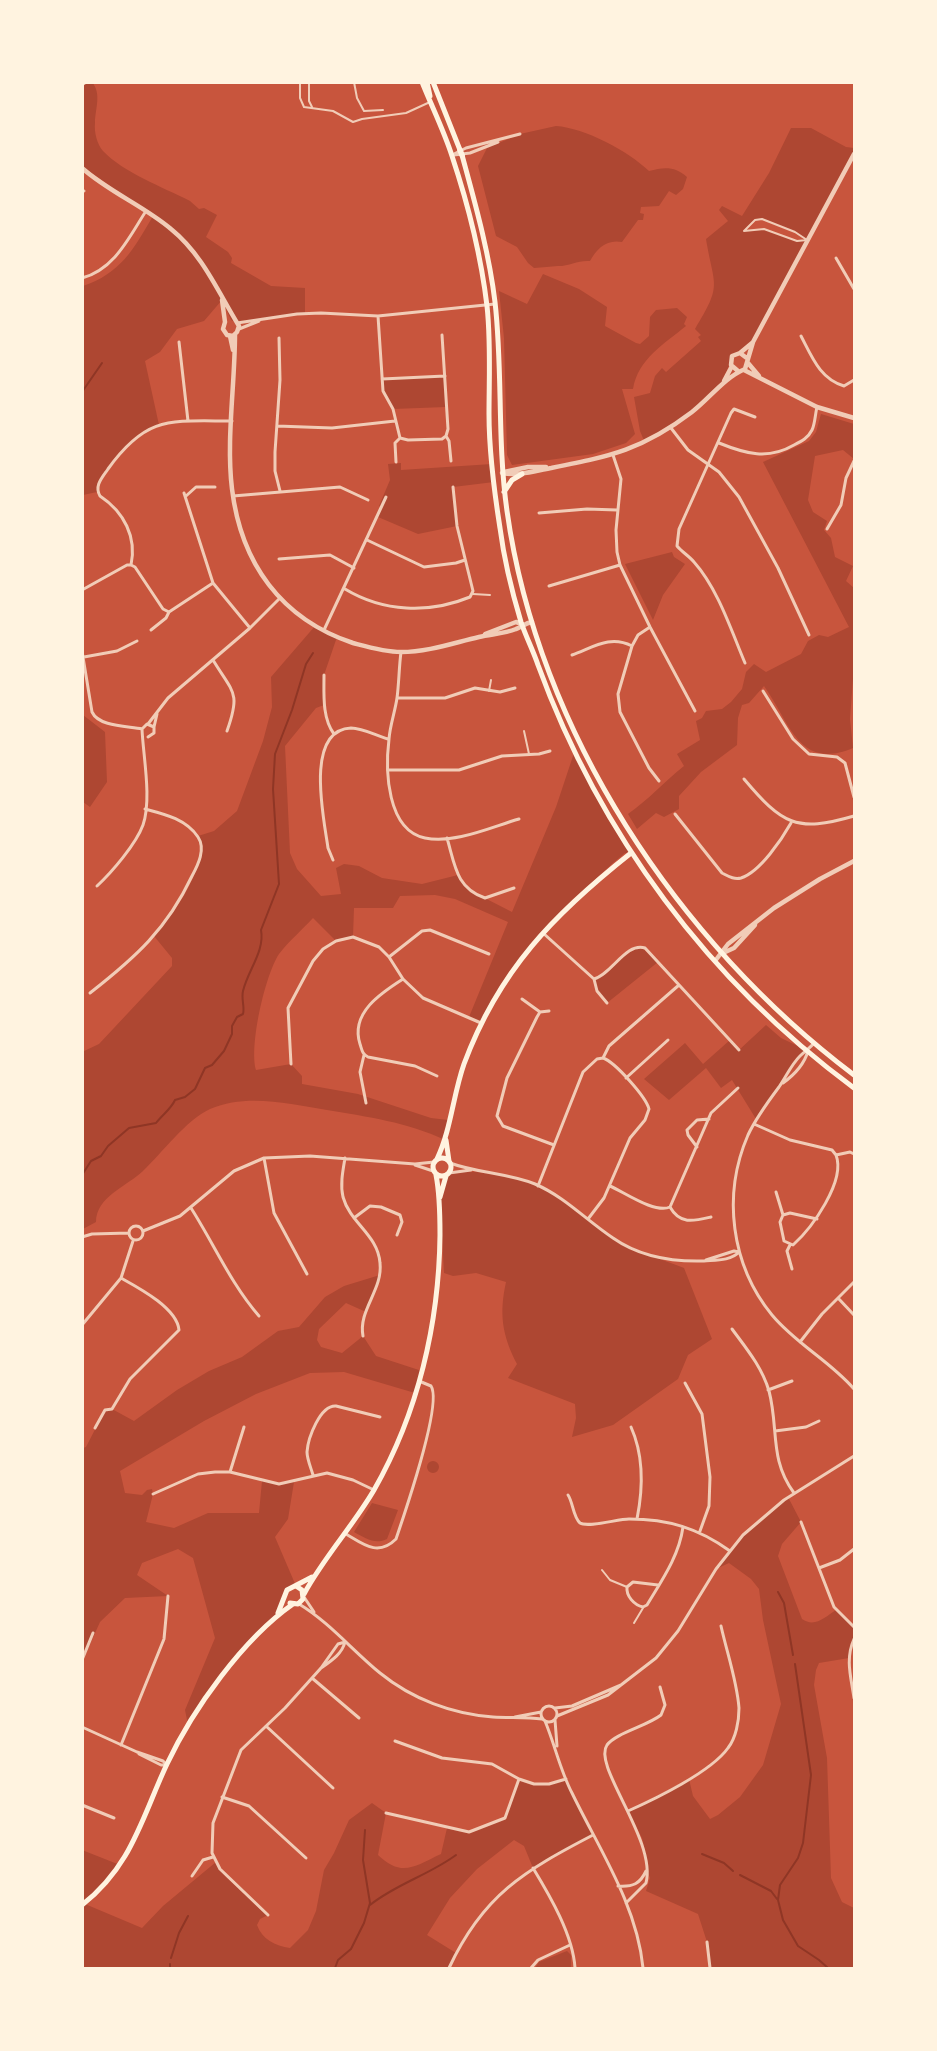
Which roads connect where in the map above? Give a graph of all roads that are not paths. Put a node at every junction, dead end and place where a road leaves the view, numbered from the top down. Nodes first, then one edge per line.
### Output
1 (300, 82) edge
2 (309, 82) edge
3 (354, 82) edge
4 (422, 82) edge
5 (427, 82) edge
6 (433, 82) edge
7 (439, 98) junction
8 (430, 102) junction
9 (312, 107) junction
10 (383, 110) dead end
11 (520, 134) dead end
12 (461, 153) junction
13 (854, 154) edge
14 (452, 155) junction
15 (82, 168) edge
16 (146, 211) junction
17 (807, 240) junction
18 (836, 258) dead end
19 (82, 278) edge
20 (854, 289) edge
21 (222, 300) junction
22 (496, 304) junction
23 (487, 305) junction
24 (378, 316) junction
25 (225, 322) junction
26 (237, 324) junction
27 (236, 334) junction
28 (442, 335) dead end
29 (230, 336) junction
30 (800, 336) dead end
31 (279, 338) dead end
32 (179, 342) dead end
33 (753, 342) junction
34 (740, 353) junction
35 (235, 356) junction
36 (748, 361) junction
37 (732, 366) junction
38 (744, 370) junction
39 (738, 371) junction
40 (445, 376) junction
41 (760, 377) junction
42 (382, 379) junction
43 (854, 380) edge
44 (720, 386) junction
45 (817, 407) junction
46 (755, 417) dead end
47 (854, 418) edge
48 (188, 421) junction
49 (232, 421) junction
50 (395, 421) junction
51 (277, 426) junction
52 (671, 428) junction
53 (446, 436) junction
54 (400, 438) junction
55 (720, 443) junction
56 (613, 455) junction
57 (451, 461) dead end
58 (854, 461) edge
59 (396, 462) dead end
60 (708, 465) junction
61 (492, 468) junction
62 (552, 468) junction
63 (502, 473) junction
64 (522, 474) junction
65 (214, 487) dead end
66 (453, 487) dead end
67 (280, 491) junction
68 (495, 491) junction
69 (504, 492) junction
70 (233, 496) junction
71 (386, 497) dead end
72 (368, 500) dead end
73 (617, 510) junction
74 (539, 513) dead end
75 (827, 529) dead end
76 (367, 540) junction
77 (279, 559) dead end
78 (465, 560) junction
79 (131, 565) junction
80 (620, 565) junction
81 (354, 568) junction
82 (214, 583) junction
83 (549, 586) dead end
84 (345, 589) junction
85 (82, 590) edge
86 (472, 594) junction
87 (490, 595) dead end
88 (280, 598) junction
89 (169, 612) junction
90 (532, 622) junction
91 (522, 624) junction
92 (650, 627) junction
93 (250, 628) junction
94 (150, 630) dead end
95 (324, 631) junction
96 (809, 634) dead end
97 (137, 641) dead end
98 (632, 646) junction
99 (82, 651) edge
100 (401, 652) junction
101 (572, 656) dead end
102 (84, 658) junction
103 (213, 660) junction
104 (745, 663) dead end
105 (324, 675) dead end
106 (491, 680) dead end
107 (515, 688) dead end
108 (489, 691) junction
109 (763, 691) dead end
110 (397, 698) junction
111 (159, 708) junction
112 (695, 711) dead end
113 (148, 724) junction
114 (154, 727) junction
115 (142, 728) junction
116 (227, 731) dead end
117 (524, 731) dead end
118 (143, 734) junction
119 (334, 734) junction
120 (148, 737) junction
121 (388, 740) junction
122 (145, 744) junction
123 (550, 751) dead end
124 (529, 754) junction
125 (388, 770) junction
126 (744, 779) dead end
127 (659, 781) dead end
128 (854, 797) edge
129 (145, 808) junction
130 (675, 814) dead end
131 (854, 816) edge
132 (519, 819) dead end
133 (791, 823) junction
134 (634, 837) junction
135 (447, 838) junction
136 (631, 853) junction
137 (646, 856) junction
138 (333, 860) dead end
139 (854, 861) edge
140 (97, 886) dead end
141 (514, 888) dead end
142 (542, 932) junction
143 (489, 954) dead end
144 (722, 954) junction
145 (389, 958) junction
146 (715, 961) junction
147 (402, 979) junction
148 (594, 979) junction
149 (679, 985) junction
150 (90, 993) dead end
151 (522, 999) dead end
152 (607, 1003) dead end
153 (549, 1011) dead end
154 (540, 1012) junction
155 (482, 1022) junction
156 (668, 1040) dead end
157 (814, 1043) junction
158 (739, 1050) dead end
159 (808, 1051) junction
160 (364, 1055) junction
161 (603, 1058) junction
162 (291, 1064) dead end
163 (854, 1075) edge
164 (437, 1076) dead end
165 (626, 1078) junction
166 (781, 1084) junction
167 (738, 1088) dead end
168 (854, 1088) edge
169 (366, 1103) dead end
170 (709, 1119) junction
171 (754, 1124) junction
172 (446, 1137) junction
173 (554, 1145) junction
174 (697, 1147) junction
175 (854, 1154) edge
176 (836, 1155) junction
177 (264, 1158) junction
178 (346, 1158) junction
179 (436, 1161) junction
180 (449, 1162) junction
181 (415, 1164) junction
182 (474, 1170) junction
183 (434, 1173) junction
184 (448, 1174) junction
185 (538, 1186) junction
186 (610, 1186) junction
187 (776, 1192) dead end
188 (440, 1198) junction
189 (670, 1207) junction
190 (191, 1208) junction
191 (783, 1215) junction
192 (711, 1217) dead end
193 (354, 1218) junction
194 (588, 1219) junction
195 (816, 1219) junction
196 (143, 1231) junction
197 (129, 1233) junction
198 (397, 1235) dead end
199 (82, 1237) edge
200 (133, 1241) junction
201 (790, 1245) junction
202 (740, 1252) junction
203 (792, 1269) dead end
204 (307, 1274) dead end
205 (121, 1278) junction
206 (854, 1282) edge
207 (838, 1298) junction
208 (854, 1315) edge
209 (259, 1316) dead end
210 (82, 1325) edge
211 (732, 1329) dead end
212 (363, 1336) dead end
213 (800, 1342) junction
214 (419, 1381) junction
215 (792, 1381) dead end
216 (685, 1383) dead end
217 (854, 1389) edge
218 (768, 1390) junction
219 (380, 1417) dead end
220 (819, 1421) dead end
221 (244, 1427) dead end
222 (631, 1427) dead end
223 (95, 1428) dead end
224 (774, 1431) junction
225 (854, 1456) edge
226 (230, 1472) junction
227 (313, 1475) junction
228 (374, 1490) junction
229 (794, 1493) junction
230 (153, 1494) dead end
231 (568, 1495) dead end
232 (637, 1519) junction
233 (801, 1522) dead end
234 (683, 1526) junction
235 (700, 1531) junction
236 (346, 1534) junction
237 (854, 1549) edge
238 (730, 1551) junction
239 (819, 1568) junction
240 (602, 1570) dead end
241 (313, 1576) junction
242 (658, 1585) junction
243 (296, 1586) junction
244 (627, 1587) junction
245 (304, 1595) junction
246 (168, 1596) dead end
247 (286, 1597) junction
248 (295, 1604) junction
249 (643, 1607) junction
250 (277, 1615) junction
251 (316, 1615) junction
252 (634, 1623) dead end
253 (721, 1626) dead end
254 (854, 1627) edge
255 (93, 1633) dead end
256 (854, 1639) edge
257 (345, 1642) junction
258 (82, 1660) edge
259 (321, 1668) junction
260 (312, 1678) junction
261 (853, 1679) edge
262 (622, 1684) junction
263 (660, 1687) dead end
264 (854, 1698) edge
265 (555, 1708) junction
266 (541, 1712) junction
267 (359, 1718) dead end
268 (512, 1718) junction
269 (556, 1718) junction
270 (544, 1720) junction
271 (266, 1726) junction
272 (82, 1727) edge
273 (395, 1741) dead end
274 (121, 1745) junction
275 (557, 1749) junction
276 (167, 1765) junction
277 (520, 1779) junction
278 (566, 1779) junction
279 (332, 1788) dead end
280 (222, 1797) junction
281 (82, 1805) edge
282 (628, 1811) junction
283 (386, 1813) dead end
284 (114, 1818) dead end
285 (593, 1835) junction
286 (213, 1856) junction
287 (306, 1858) dead end
288 (532, 1868) junction
289 (647, 1870) junction
290 (192, 1876) dead end
291 (618, 1886) junction
292 (626, 1903) junction
293 (82, 1905) edge
294 (268, 1915) dead end
295 (707, 1942) dead end
296 (570, 1945) junction
297 (449, 1968) edge
298 (531, 1968) edge
299 (575, 1968) edge
300 (643, 1968) edge
301 (710, 1968) edge

1 - 9 lane
2 - 9 lane
3 - 10 lane
4 - 8 main road
5 - 8 main road
6 - 7 main road
7 - 8 main road
7 - 12 main road
8 - 9 lane
8 - 14 main road
11 - 12 street
12 - 14 street
12 - 22 main road
13 - 17 street
14 - 23 main road
15 - 16 street
16 - 19 street
16 - 21 street
17 - 17 lane
17 - 33 street
18 - 20 street
21 - 25 street
21 - 26 street
22 - 23 street
22 - 63 main road
23 - 24 street
23 - 61 main road
24 - 26 street
24 - 42 street
25 - 26 street
25 - 29 street
26 - 27 street
27 - 29 street
27 - 35 street
28 - 40 street
29 - 35 street
30 - 43 street
31 - 51 street
32 - 48 street
33 - 34 street
33 - 36 street
34 - 36 street
34 - 37 street
35 - 49 street
36 - 38 street
36 - 41 street
37 - 39 street
37 - 44 street
38 - 39 street
38 - 41 street
39 - 44 street
40 - 42 street
40 - 53 street
41 - 45 street
42 - 50 street
44 - 52 street
45 - 47 street
45 - 55 street
46 - 55 street
48 - 49 street
48 - 79 street
49 - 70 street
50 - 51 street
50 - 54 street
51 - 67 street
52 - 56 street
52 - 60 street
53 - 54 street
53 - 57 street
54 - 59 street
55 - 60 street
56 - 62 street
56 - 73 street
58 - 75 street
60 - 96 street
60 - 104 street
61 - 63 main road
61 - 68 main road
62 - 63 street
62 - 64 street
63 - 64 street
63 - 68 main road
63 - 69 main road
64 - 69 main road
65 - 82 street
66 - 78 street
67 - 70 street
67 - 72 street
68 - 91 main road
69 - 90 main road
70 - 88 street
71 - 76 street
73 - 74 street
73 - 80 street
76 - 78 street
76 - 81 street
77 - 81 street
78 - 86 street
79 - 85 street
79 - 89 street
80 - 83 street
80 - 92 street
81 - 84 street
82 - 89 street
82 - 93 street
84 - 86 street
84 - 95 street
86 - 87 lane
88 - 93 street
88 - 95 street
89 - 94 street
90 - 91 street
90 - 134 main road
91 - 100 street
91 - 136 main road
92 - 98 street
92 - 112 street
93 - 103 street
95 - 100 street
97 - 102 street
98 - 101 street
98 - 127 street
99 - 102 street
100 - 110 street
102 - 115 street
103 - 111 street
103 - 116 street
105 - 119 street
106 - 108 lane
107 - 108 street
108 - 110 street
109 - 128 street
110 - 121 street
111 - 113 street
111 - 114 street
113 - 114 street
113 - 115 street
114 - 120 street
115 - 118 street
117 - 124 lane
118 - 120 street
118 - 122 street
119 - 121 street
119 - 138 street
120 - 122 street
121 - 125 street
122 - 129 street
123 - 124 street
124 - 125 street
125 - 135 street
126 - 133 street
129 - 140 street
129 - 150 street
130 - 133 street
131 - 133 street
132 - 135 street
134 - 136 main road
134 - 137 main road
135 - 141 street
136 - 137 main road
136 - 142 main road
136 - 146 main road
137 - 144 main road
139 - 144 street
142 - 148 street
142 - 155 main road
143 - 145 street
144 - 146 street
144 - 157 main road
145 - 147 street
145 - 162 street
146 - 159 main road
147 - 155 street
147 - 160 street
148 - 149 street
148 - 152 street
149 - 158 street
149 - 161 street
151 - 154 street
153 - 154 street
154 - 173 street
155 - 172 main road
156 - 165 street
157 - 159 street
157 - 163 main road
159 - 166 street
159 - 166 street
159 - 168 main road
160 - 164 street
160 - 169 street
161 - 165 street
161 - 173 street
165 - 186 street
166 - 171 street
167 - 170 street
170 - 174 street
170 - 174 street
171 - 176 street
171 - 202 street
172 - 179 main road
172 - 180 main road
173 - 185 street
174 - 189 street
175 - 176 street
176 - 195 street
177 - 178 street
177 - 190 street
177 - 204 street
178 - 181 street
178 - 193 street
179 - 180 main road
179 - 181 street
179 - 183 main road
180 - 182 street
180 - 184 main road
181 - 183 street
182 - 184 street
182 - 185 street
183 - 184 main road
183 - 188 main road
184 - 188 main road
185 - 194 street
186 - 189 street
186 - 194 street
187 - 191 street
188 - 214 main road
189 - 192 street
190 - 196 street
190 - 209 street
191 - 195 street
191 - 201 street
193 - 198 street
193 - 212 street
194 - 202 street
195 - 201 street
196 - 197 street
196 - 200 street
197 - 199 street
197 - 200 street
200 - 205 street
201 - 203 street
202 - 213 street
205 - 210 street
205 - 223 street
206 - 207 street
207 - 208 street
207 - 213 street
211 - 218 street
213 - 217 street
214 - 228 main road
214 - 236 street
215 - 218 street
216 - 235 street
218 - 224 street
219 - 227 street
220 - 224 street
221 - 226 street
222 - 232 street
224 - 229 street
225 - 229 street
226 - 227 street
226 - 230 street
227 - 228 street
228 - 236 main road
229 - 238 street
231 - 232 street
232 - 234 street
233 - 239 street
234 - 235 street
234 - 242 street
235 - 238 street
236 - 241 main road
237 - 239 street
238 - 262 street
239 - 254 street
240 - 244 lane
241 - 243 main road
241 - 245 main road
242 - 244 street
242 - 249 street
243 - 245 main road
243 - 247 main road
244 - 249 street
245 - 248 main road
245 - 251 street
246 - 274 street
247 - 248 main road
247 - 250 main road
248 - 250 main road
248 - 251 street
249 - 252 lane
250 - 276 main road
251 - 257 street
253 - 282 street
255 - 258 street
256 - 261 street
257 - 259 street
257 - 259 street
257 - 268 street
259 - 260 street
260 - 267 street
260 - 271 street
261 - 264 street
262 - 265 street
262 - 269 street
263 - 282 street
265 - 266 street
265 - 269 street
266 - 268 street
266 - 270 street
268 - 270 street
269 - 270 street
269 - 275 street
270 - 275 street
271 - 279 street
271 - 280 street
272 - 274 street
273 - 277 street
274 - 276 street
275 - 278 street
276 - 293 main road
277 - 278 street
277 - 283 street
278 - 285 street
280 - 286 street
280 - 287 street
281 - 284 street
282 - 289 street
285 - 288 street
285 - 291 street
286 - 290 street
286 - 294 street
288 - 296 street
288 - 297 street
289 - 291 street
289 - 292 street
291 - 292 street
292 - 300 street
295 - 301 street
296 - 298 street
296 - 299 street

